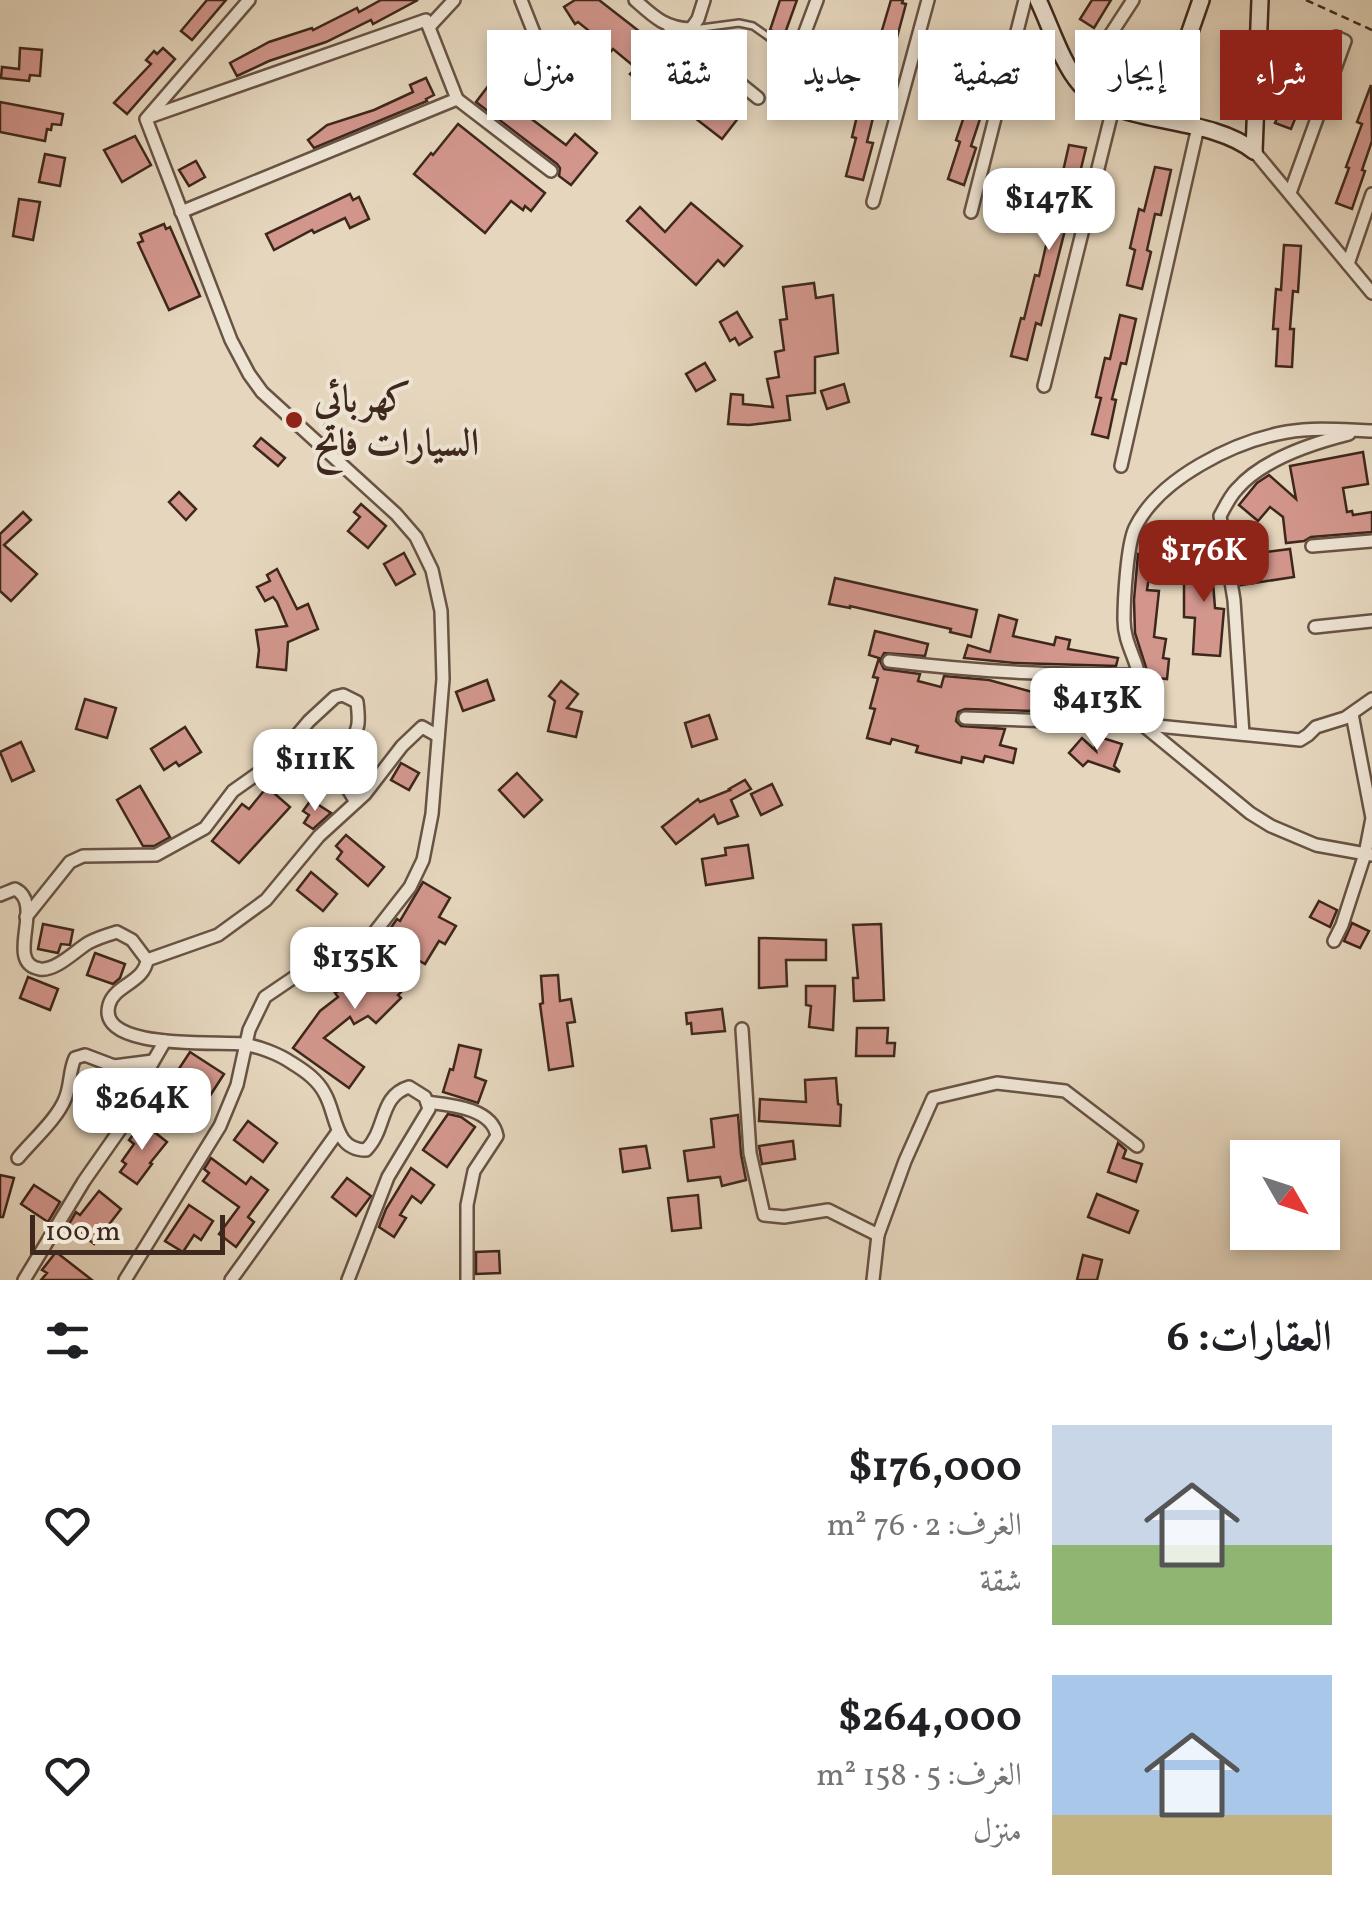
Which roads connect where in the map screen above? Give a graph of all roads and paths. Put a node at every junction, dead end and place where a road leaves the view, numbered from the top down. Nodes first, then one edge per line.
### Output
1 (249, 0) edge
2 (454, 0) edge
3 (520, 0) edge
4 (635, 0) edge
5 (704, 0) edge
6 (817, 0) edge
7 (928, 0) edge
8 (1025, 0) edge
9 (1038, 0) edge
10 (1133, 0) edge
11 (1201, 0) edge
12 (1260, 0) edge
13 (1306, 0) edge
14 (669, 26) junction
15 (428, 28) junction
16 (691, 29) junction
17 (533, 30) edge
18 (806, 30) edge
19 (1113, 30) edge
20 (1191, 30) edge
21 (1372, 30) edge
22 (767, 36) edge
23 (1075, 75) edge
24 (758, 98) dead end
25 (457, 99) junction
26 (146, 119) junction
27 (1110, 120) edge
28 (1168, 120) edge
29 (1316, 120) edge
30 (1198, 127) junction
31 (1254, 151) junction
32 (551, 170) dead end
33 (1290, 193) junction
34 (1372, 194) edge
35 (873, 202) dead end
36 (182, 212) junction
37 (970, 212) dead end
38 (1348, 264) junction
39 (1372, 293) edge
40 (1044, 386) dead end
41 (1368, 430) edge
42 (1121, 466) dead end
43 (1372, 541) edge
44 (1312, 546) dead end
45 (1372, 621) edge
46 (1315, 627) dead end
47 (889, 660) dead end
48 (1140, 676) junction
49 (1372, 699) edge
50 (1352, 714) junction
51 (965, 718) dead end
52 (1143, 725) junction
53 (1243, 734) junction
54 (438, 736) junction
55 (356, 802) junction
56 (1368, 854) edge
57 (0, 895) edge
58 (26, 917) junction
59 (1334, 940) dead end
60 (147, 960) junction
61 (742, 1029) dead end
62 (165, 1041) junction
63 (245, 1044) junction
64 (153, 1060) junction
65 (427, 1102) junction
66 (338, 1133) junction
67 (1138, 1146) dead end
68 (18, 1158) dead end
69 (878, 1234) junction
70 (24, 1280) edge
71 (125, 1280) edge
72 (231, 1280) edge
73 (348, 1280) edge
74 (466, 1280) edge
75 (873, 1280) edge

1 - 26 street
2 - 15 street
3 - 17 street
4 - 14 street
5 - 16 street
6 - 18 street
7 - 35 street
8 - 37 street
9 - 23 main road
10 - 19 street
11 - 20 main road
12 - 31 main road
13 - 21 path
14 - 16 street
14 - 24 street
15 - 25 street
15 - 26 street
16 - 22 lane
25 - 32 street
25 - 36 street
26 - 36 street
27 - 40 street
28 - 30 main road
29 - 33 street
30 - 31 main road
30 - 42 street
31 - 33 street
33 - 38 street
34 - 38 street
36 - 54 street
38 - 39 street
41 - 48 street
41 - 53 street
43 - 44 street
45 - 46 street
47 - 48 street
48 - 52 street
49 - 50 street
50 - 53 street
50 - 56 street
51 - 52 street
52 - 53 street
52 - 56 street
54 - 55 street
54 - 63 street
55 - 58 street
55 - 60 street
56 - 59 street
57 - 58 street
58 - 60 street
60 - 62 street
61 - 69 street
62 - 63 street
62 - 64 street
63 - 66 street
63 - 71 street
64 - 68 street
64 - 70 street
65 - 66 street
65 - 73 street
65 - 74 street
66 - 72 street
67 - 69 street
69 - 75 street

